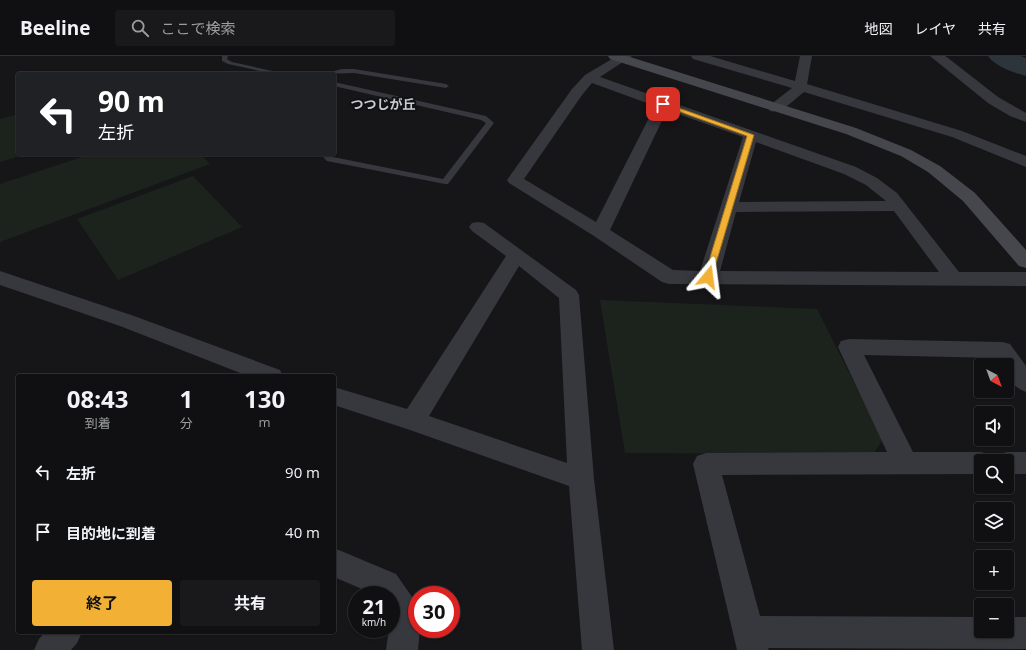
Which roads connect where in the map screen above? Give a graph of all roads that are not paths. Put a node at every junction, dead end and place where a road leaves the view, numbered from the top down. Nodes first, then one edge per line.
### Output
1 (225, 56) edge
2 (697, 56) edge
3 (806, 56) edge
4 (936, 56) edge
5 (621, 57) edge
6 (720, 59) edge
7 (273, 72) edge
8 (336, 72) edge
9 (590, 78) junction
10 (336, 84) edge
11 (446, 86) dead end
12 (800, 88) junction
13 (663, 104) junction
14 (776, 108) junction
15 (1026, 118) edge
16 (751, 135) junction
17 (326, 156) edge
18 (1026, 162) edge
19 (899, 206) junction
20 (729, 207) junction
21 (478, 227) dead end
22 (600, 232) junction
23 (516, 256) junction
24 (1026, 262) edge
25 (708, 277) junction
26 (0, 278) edge
27 (954, 279) junction
28 (1026, 280) edge
29 (267, 374) edge
30 (1026, 383) edge
31 (336, 397) edge
32 (413, 421) junction
33 (905, 463) junction
34 (974, 463) edge
35 (1014, 463) edge
36 (1026, 463) edge
37 (581, 479) junction
38 (336, 563) edge
39 (1026, 633) edge
40 (64, 634) edge
41 (750, 641) edge
42 (50, 650) edge
43 (402, 650) edge
44 (598, 650) edge

1 - 7 lane
2 - 6 street
3 - 12 street
4 - 15 street
5 - 9 street
5 - 14 street
6 - 12 street
8 - 11 lane
9 - 13 street
9 - 22 street
10 - 17 lane
12 - 14 street
12 - 18 street
13 - 16 street
13 - 22 street
14 - 24 street
16 - 19 street
16 - 20 street
19 - 20 street
19 - 27 street
20 - 25 street
21 - 23 street
22 - 25 street
23 - 32 street
23 - 37 street
25 - 27 street
26 - 29 street
27 - 28 street
30 - 33 street
31 - 32 street
32 - 37 street
33 - 34 street
33 - 41 street
35 - 36 street
37 - 44 street
38 - 43 street
39 - 41 street
40 - 42 street

